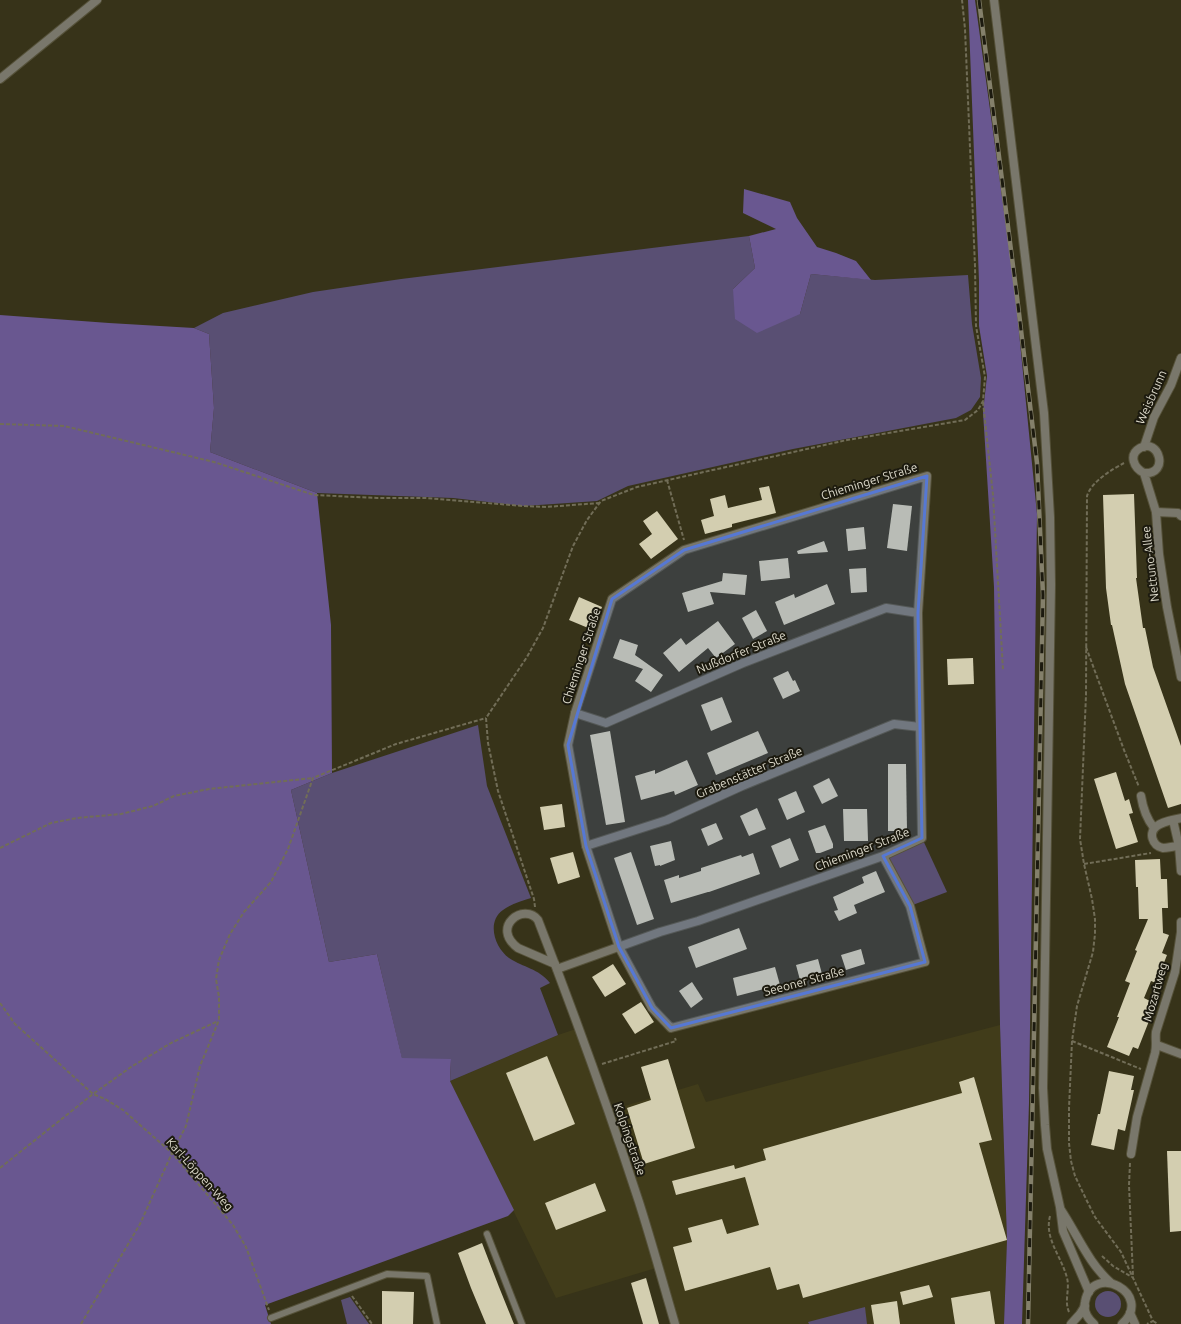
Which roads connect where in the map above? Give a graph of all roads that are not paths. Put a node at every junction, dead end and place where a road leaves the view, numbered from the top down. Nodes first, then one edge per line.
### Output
1 (97, 0) edge
2 (994, 0) edge
3 (0, 79) edge
4 (1181, 358) edge
5 (1144, 447) junction
6 (1144, 473) junction
7 (1156, 512) junction
8 (1181, 516) edge
9 (918, 613) junction
10 (1181, 678) edge
11 (575, 713) junction
12 (920, 727) junction
13 (1141, 796) road end
14 (1177, 819) edge
15 (1154, 828) junction
16 (586, 846) junction
17 (1179, 846) junction
18 (883, 856) junction
19 (1181, 871) edge
20 (1181, 922) edge
21 (619, 948) junction
22 (556, 966) junction
23 (1157, 1045) junction
24 (1181, 1054) edge
25 (1130, 1154) road end
26 (1060, 1207) junction
27 (487, 1234) dead end
28 (1111, 1283) junction
29 (1089, 1292) junction
30 (1084, 1306) junction
31 (1130, 1313) junction
32 (271, 1318) road end
33 (437, 1324) edge
34 (522, 1324) edge
35 (675, 1324) edge
36 (1072, 1324) edge
37 (1094, 1324) edge
38 (1122, 1324) edge
39 (1135, 1324) edge

1 - 3 street
2 - 26 street
4 - 5 street, Weisbrunn
5 - 6 street, Nettuno-Allee
5 - 6 street
6 - 7 street, Nettuno-Allee
7 - 8 street
7 - 10 street, Nettuno-Allee
9 - 11 street, Nußdorfer Straße
9 - 11 street, Chieminger Straße
9 - 12 street, Chieminger Straße
11 - 16 street, Chieminger Straße
12 - 16 street, Grabenstätter Straße
12 - 18 street, Chieminger Straße
13 - 15 street
14 - 15 street
14 - 17 street
15 - 17 street
16 - 21 street, Chieminger Straße
17 - 19 street
18 - 21 street, Chieminger Straße
18 - 21 street, Seeoner Straße
20 - 23 street, Mozartweg
21 - 22 street, Chieminger Straße
22 - 22 street, Kolpingstraße
22 - 35 street, Kolpingstraße
23 - 24 street
23 - 25 street, Mozartweg
26 - 28 street
26 - 29 street
27 - 34 lane
28 - 29 street
28 - 31 street
29 - 30 street
30 - 36 street
30 - 37 street
31 - 38 street
31 - 39 street
32 - 33 lane

